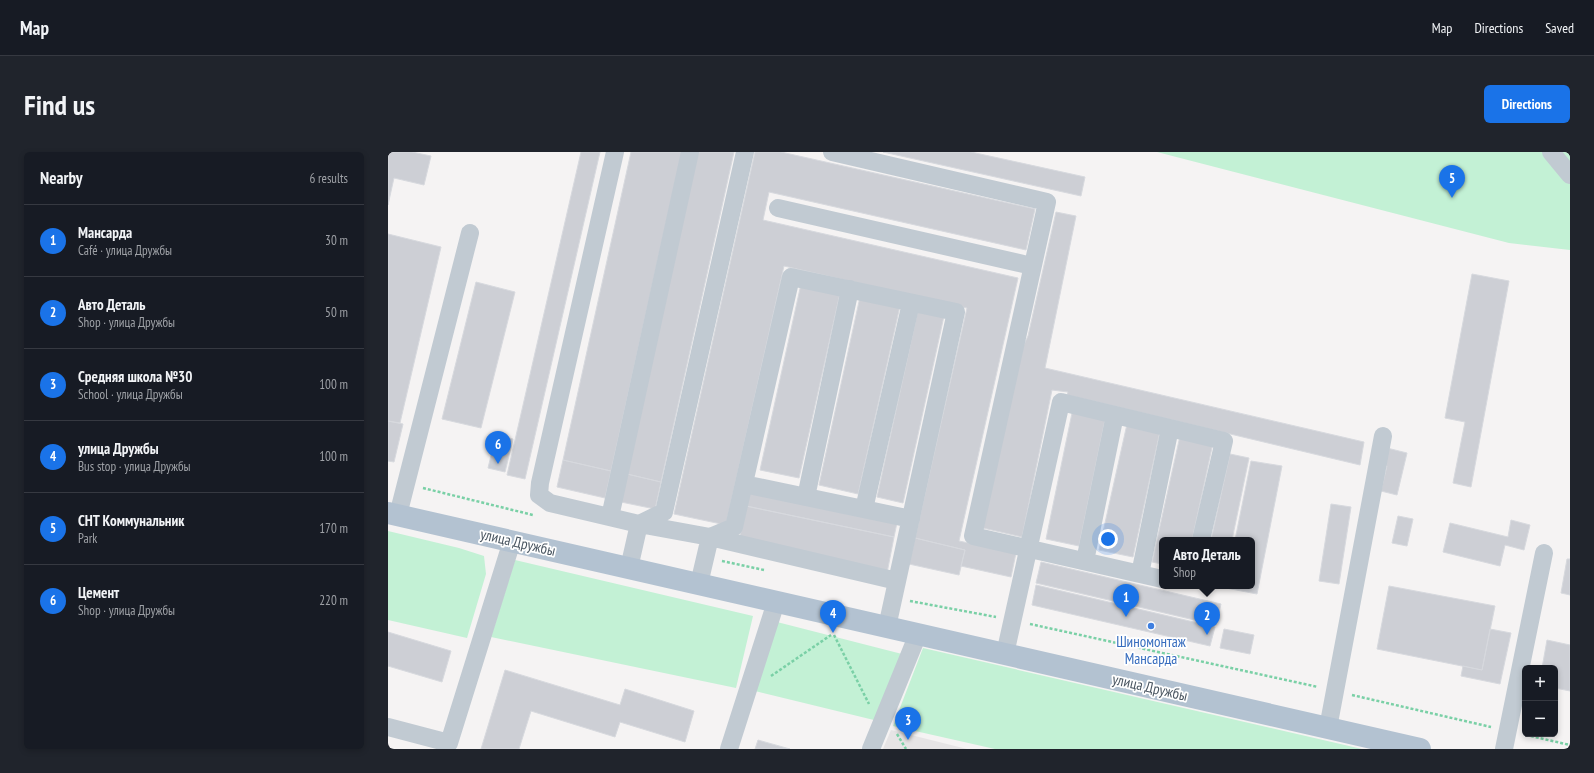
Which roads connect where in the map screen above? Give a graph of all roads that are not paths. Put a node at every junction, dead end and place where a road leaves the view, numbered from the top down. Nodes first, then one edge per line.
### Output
1 (615, 152) edge
2 (690, 152) edge
3 (745, 152) edge
4 (832, 152) edge
5 (1551, 152) edge
6 (1568, 172) edge
7 (778, 208) dead end
8 (470, 233) dead end
9 (1032, 266) junction
10 (850, 289) junction
11 (911, 303) junction
12 (1115, 415) junction
13 (1170, 428) junction
14 (1383, 436) dead end
15 (744, 484) junction
16 (806, 497) junction
17 (864, 509) junction
18 (393, 514) edge
19 (610, 517) junction
20 (911, 519) junction
21 (639, 524) junction
22 (710, 537) junction
23 (1202, 537) edge
24 (512, 541) junction
25 (1028, 548) junction
26 (1544, 553) dead end
27 (1085, 561) junction
28 (629, 568) junction
29 (1140, 574) junction
30 (1159, 578) edge
31 (897, 581) junction
32 (700, 584) junction
33 (776, 602) junction
34 (887, 627) junction
35 (918, 634) junction
36 (1005, 654) junction
37 (388, 727) edge
38 (1328, 728) junction
39 (729, 749) edge
40 (871, 749) edge
41 (1420, 749) edge
42 (1504, 749) edge

1 - 19 street
2 - 19 street
3 - 21 street
4 - 9 street
5 - 6 street
7 - 9 street
8 - 18 street
9 - 25 street
10 - 11 street
10 - 15 street
10 - 16 street
11 - 17 street
11 - 20 street
12 - 13 street
12 - 25 street
12 - 27 street
13 - 23 street
13 - 29 street
14 - 38 street
15 - 16 street
15 - 22 street
16 - 17 street
17 - 20 street
18 - 24 main road, улица Дружбы
19 - 21 street
20 - 31 street
21 - 22 street
21 - 28 street
22 - 31 street
22 - 32 street
24 - 28 main road, улица Дружбы
24 - 37 street
25 - 27 street
25 - 36 street
26 - 42 street
27 - 29 street
28 - 32 main road, улица Дружбы
29 - 30 street
31 - 34 street
32 - 33 main road, улица Дружбы
33 - 34 main road, улица Дружбы
33 - 39 street
34 - 35 main road, улица Дружбы
35 - 36 main road, улица Дружбы
35 - 40 street
36 - 38 main road, улица Дружбы
38 - 41 main road, улица Дружбы

